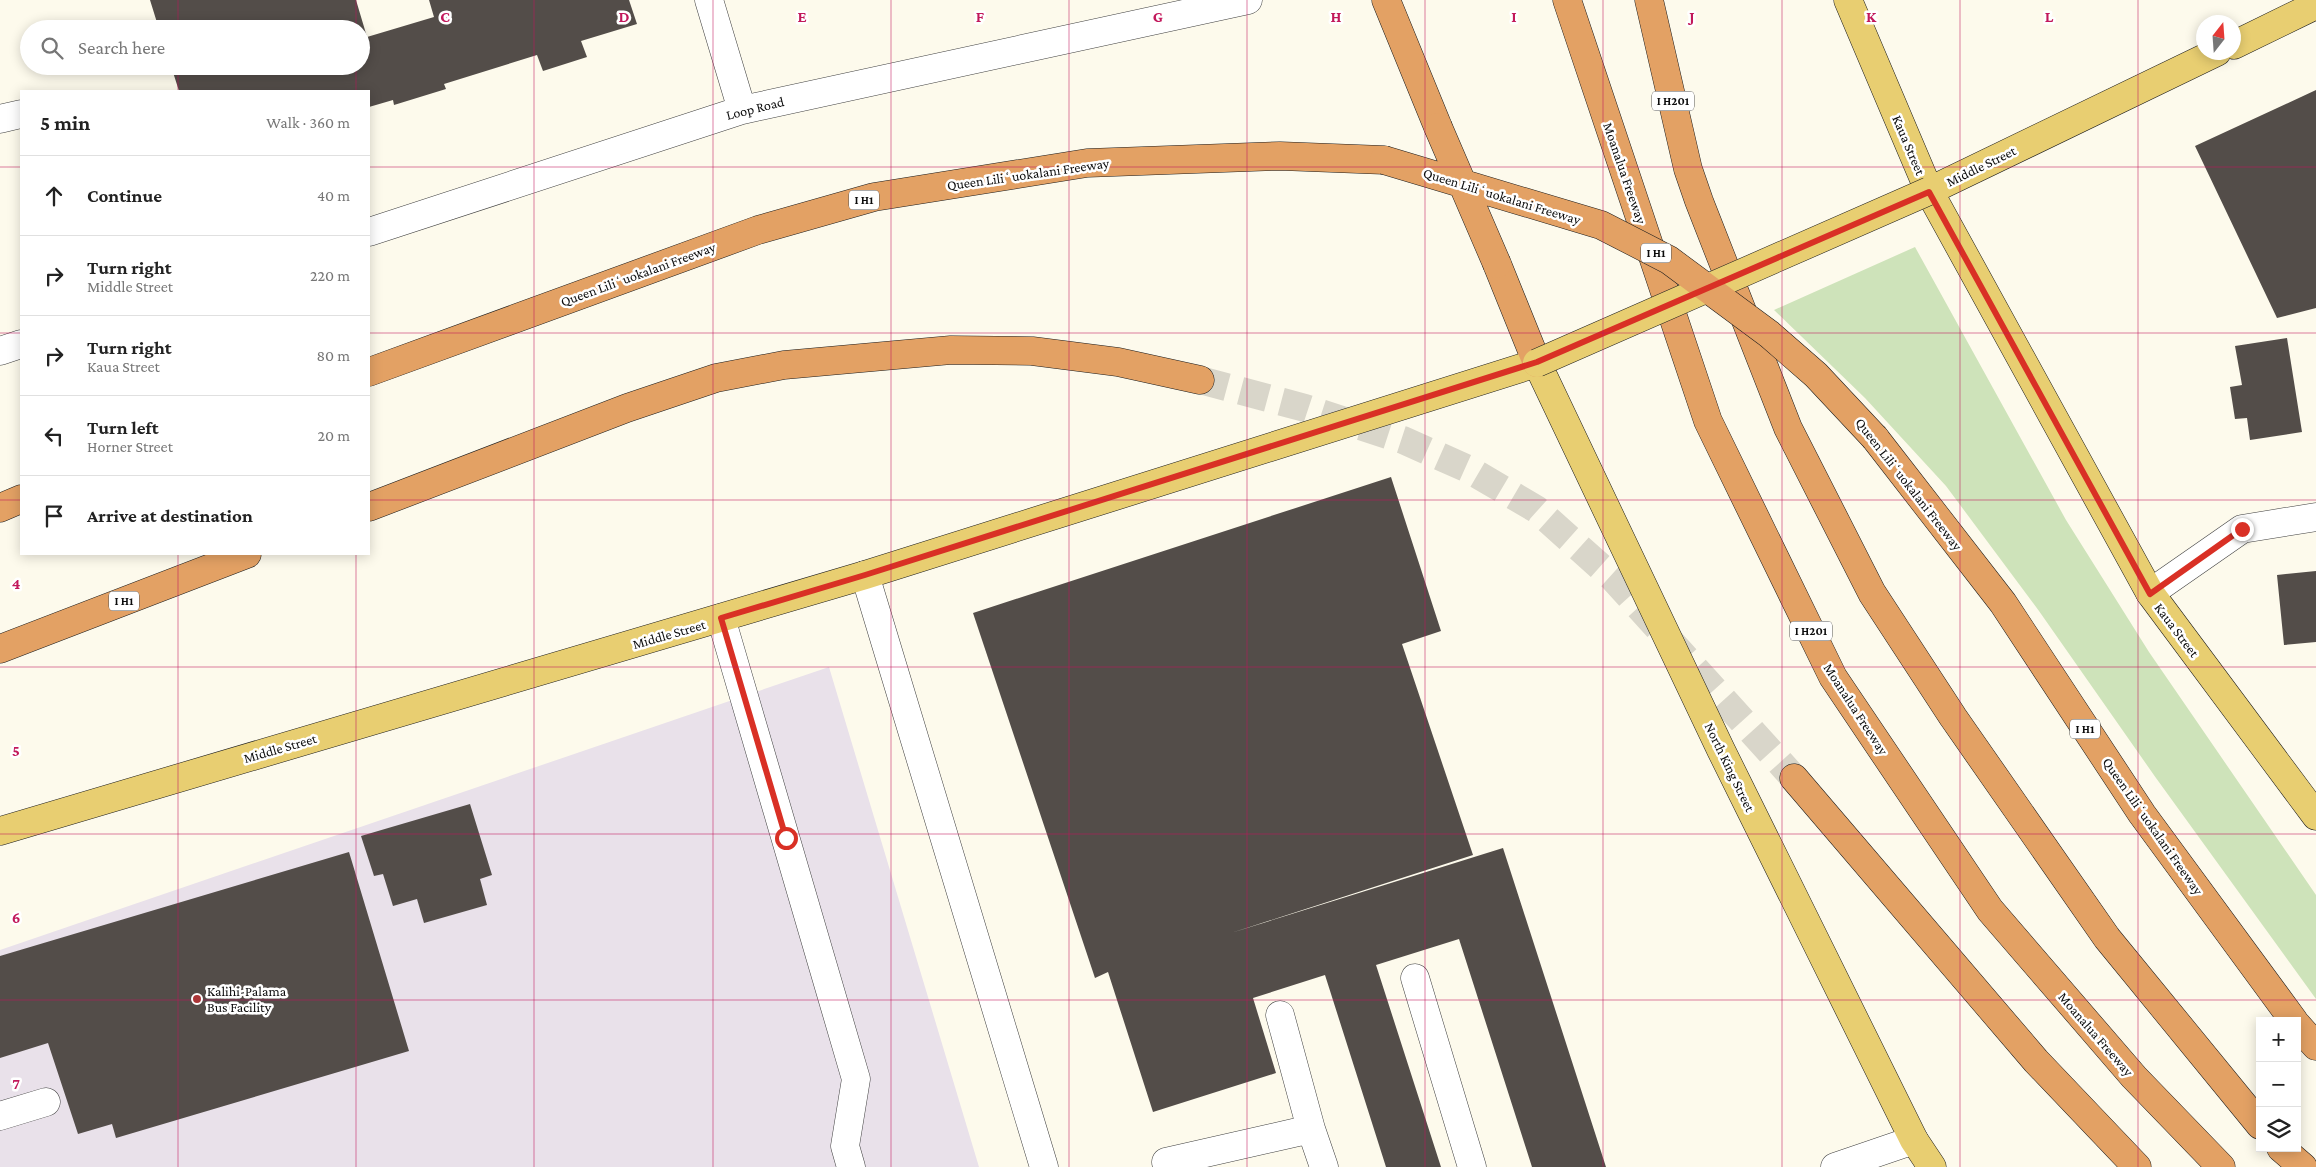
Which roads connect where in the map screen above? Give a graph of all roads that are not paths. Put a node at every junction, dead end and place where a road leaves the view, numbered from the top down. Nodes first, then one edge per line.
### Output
1 (709, 0) edge
2 (1248, 0) edge
3 (1386, 0) edge
4 (1567, 0) edge
5 (1649, 0) edge
6 (1848, 0) edge
7 (2316, 5) edge
8 (1148, 10) edge
9 (2241, 42) edge
10 (2201, 60) edge
11 (742, 110) junction
12 (20, 114) edge
13 (0, 119) edge
14 (1929, 192) junction
15 (370, 232) edge
16 (20, 344) edge
17 (0, 351) edge
18 (1537, 362) junction
19 (370, 372) edge
20 (1200, 380) tunnel mouth
21 (20, 499) edge
22 (370, 507) edge
23 (0, 508) edge
24 (2316, 517) edge
25 (244, 555) edge
26 (865, 575) junction
27 (2150, 594) junction
28 (721, 618) junction
29 (0, 649) edge
30 (1794, 778) tunnel mouth
31 (2316, 816) edge
32 (0, 831) edge
33 (1415, 978) dead end
34 (1280, 1015) dead end
35 (2291, 1017) edge
36 (2301, 1029) edge
37 (2316, 1046) edge
38 (46, 1102) dead end
39 (0, 1116) edge
40 (2256, 1120) edge
41 (1311, 1129) junction
42 (1914, 1140) junction
43 (2286, 1152) edge
44 (1160, 1166) edge
45 (851, 1167) edge
46 (1044, 1167) edge
47 (1324, 1167) edge
48 (1472, 1167) edge
49 (1835, 1167) edge
50 (1932, 1167) edge
51 (2137, 1167) edge
52 (2221, 1167) edge
53 (2303, 1167) edge

1 - 11 street
2 - 8 street, Loop Road
3 - 18 highway, bridge
4 - 52 highway, Moanalua Freeway / I H201
5 - 40 highway, I H201
6 - 14 main road, Kaua Street
7 - 9 main road
8 - 11 street, Loop Road
10 - 14 main road, Middle Street
11 - 15 street, Loop Road
12 - 13 street
14 - 18 main road, Middle Street, bridge
14 - 27 main road, Kaua Street
16 - 17 street
18 - 26 main road, Middle Street
18 - 42 main road, North King Street
19 - 35 highway, Queen Liliʻuokalani Freeway / I H1, bridge
20 - 22 highway
21 - 23 highway
24 - 27 street
25 - 29 highway, I H1
26 - 28 main road, Middle Street
26 - 46 street
27 - 31 main road, Kaua Street
28 - 32 main road, Middle Street
28 - 45 street
30 - 51 highway
33 - 48 street
34 - 41 street
36 - 37 highway
38 - 39 street
41 - 44 street
41 - 47 street
42 - 49 street
42 - 50 main road, North King Street
43 - 53 highway

